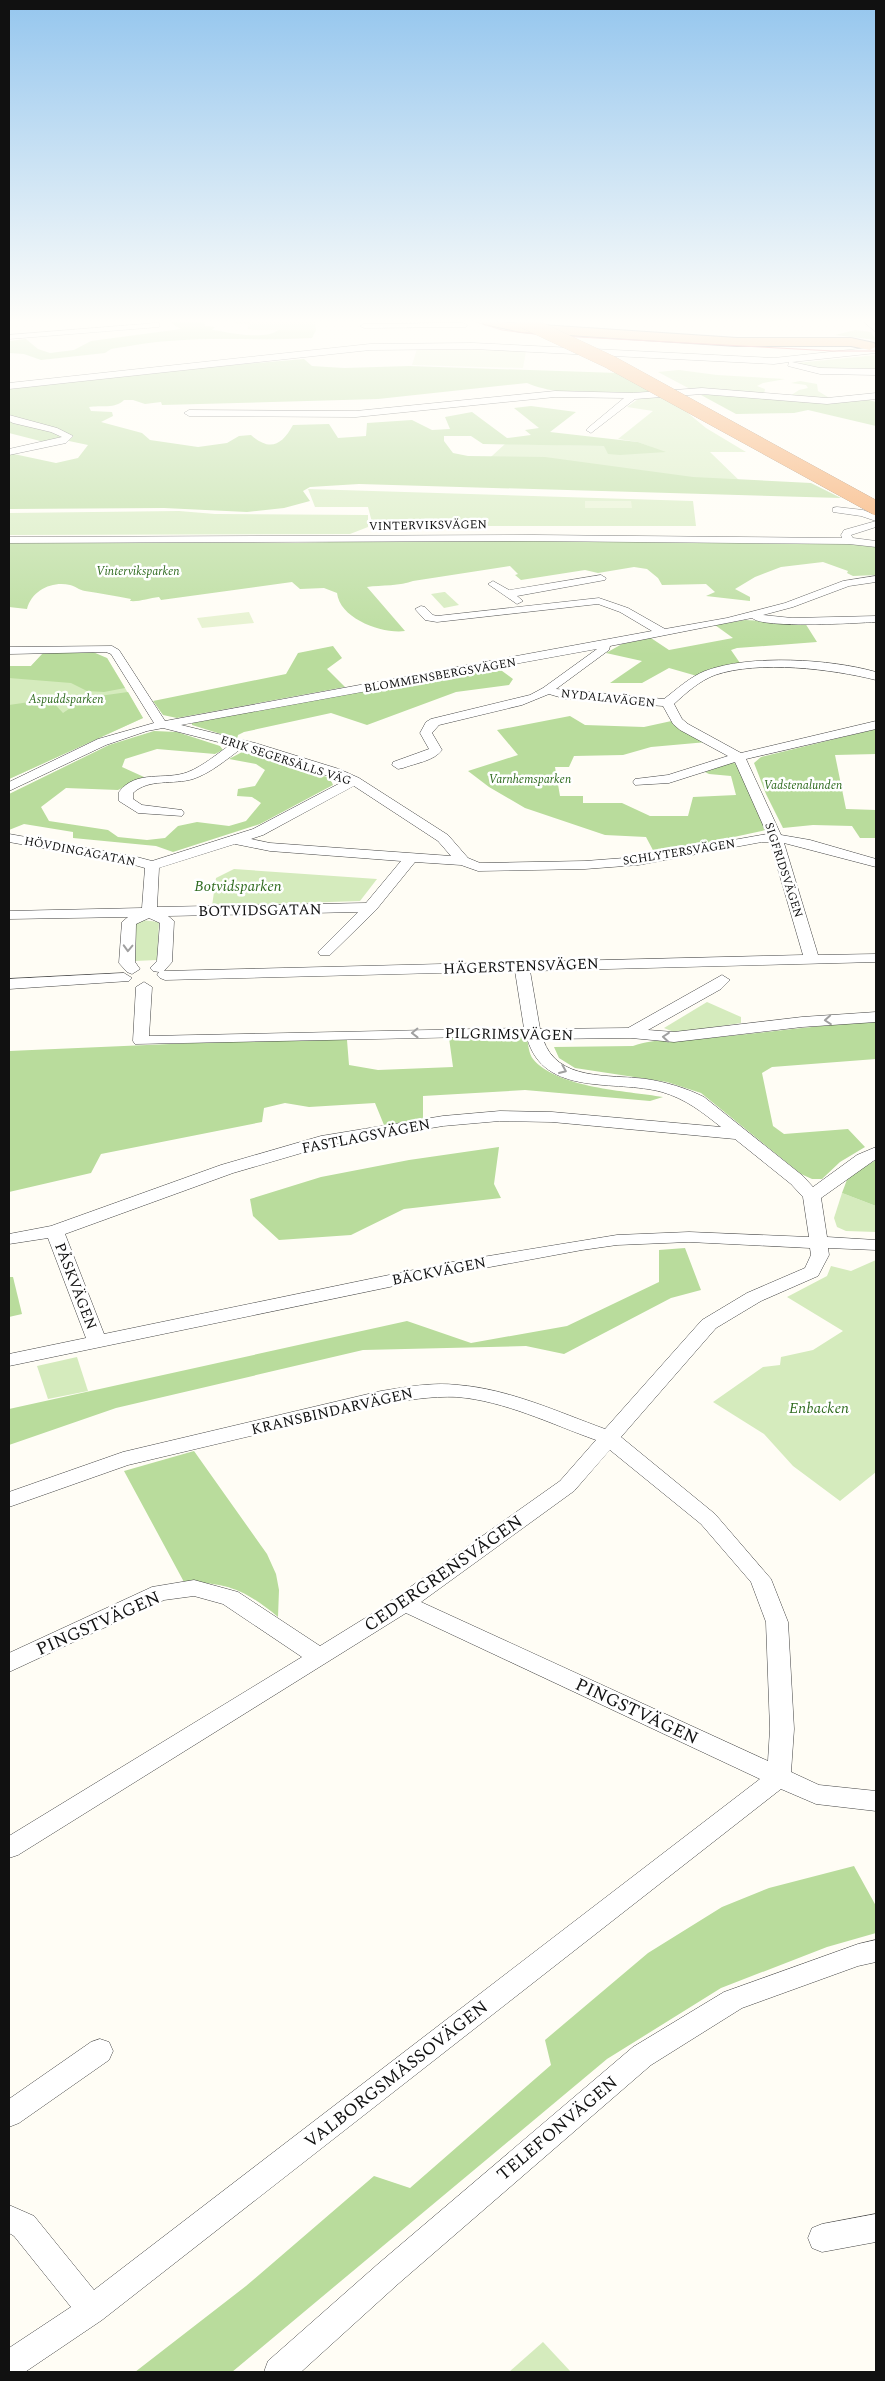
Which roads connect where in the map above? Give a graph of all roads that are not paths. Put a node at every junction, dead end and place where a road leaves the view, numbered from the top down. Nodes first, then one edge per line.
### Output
1 (61, 432) edge
2 (738, 432) edge
3 (757, 432) edge
4 (9, 452) edge
5 (876, 497) edge
6 (876, 508) edge
7 (837, 510) dead end
8 (876, 518) edge
9 (876, 524) edge
10 (9, 540) edge
11 (848, 540) junction
12 (876, 544) edge
13 (601, 578) dead end
14 (876, 578) edge
15 (493, 584) dead end
16 (508, 594) junction
17 (421, 608) dead end
18 (525, 608) junction
19 (750, 616) junction
20 (876, 619) edge
21 (663, 633) junction
22 (603, 645) junction
23 (9, 650) edge
24 (876, 676) edge
25 (550, 691) junction
26 (667, 704) junction
27 (161, 724) junction
28 (876, 725) edge
29 (238, 745) junction
30 (739, 757) junction
31 (398, 766) dead end
32 (354, 781) junction
33 (640, 782) dead end
34 (9, 787) edge
35 (177, 813) dead end
36 (9, 838) edge
37 (776, 838) junction
38 (237, 840) junction
39 (411, 857) junction
40 (463, 861) junction
41 (876, 863) edge
42 (152, 866) junction
43 (478, 867) joint
44 (371, 907) junction
45 (9, 908) edge
46 (149, 912) junction
47 (9, 915) edge
48 (39, 915) junction
49 (325, 952) dead end
50 (876, 958) edge
51 (812, 959) junction
52 (522, 966) junction
53 (162, 972) junction
54 (128, 974) junction
55 (722, 980) dead end
56 (9, 984) edge
57 (144, 987) junction
58 (876, 1017) edge
59 (632, 1033) junction
60 (534, 1034) junction
61 (737, 1134) junction
62 (876, 1152) edge
63 (812, 1196) junction
64 (55, 1231) junction
65 (9, 1239) edge
66 (819, 1241) junction
67 (876, 1245) edge
68 (97, 1341) junction
69 (9, 1360) edge
70 (609, 1438) junction
71 (9, 1500) edge
72 (404, 1603) junction
73 (319, 1657) junction
74 (9, 1663) edge
75 (779, 1777) junction
76 (876, 1801) edge
77 (9, 1848) edge
78 (876, 1951) edge
79 (100, 2051) dead end
80 (9, 2114) edge
81 (9, 2220) edge
82 (876, 2228) edge
83 (822, 2238) dead end
84 (92, 2310) junction
85 (9, 2365) edge
86 (278, 2372) edge

1 - 4 street
2 - 6 highway, bridge
3 - 5 highway
7 - 8 street
9 - 11 street
10 - 11 street, VINTERVIKSVÄGEN
11 - 12 street, VINTERVIKSVÄGEN
13 - 16 street
14 - 19 street, BLOMMENSBERGSVÄGEN
15 - 16 street
16 - 18 street
17 - 18 street
18 - 21 street
19 - 20 street
19 - 21 street, BLOMMENSBERGSVÄGEN
21 - 22 street, BLOMMENSBERGSVÄGEN
22 - 25 street
22 - 27 street, BLOMMENSBERGSVÄGEN
23 - 27 street
24 - 26 street
25 - 26 street, NYDALAVÄGEN
25 - 31 street
26 - 30 street
27 - 29 street, ERIK SEGERSÄLLS VÄG
27 - 34 street, BLOMMENSBERGSVÄGEN
28 - 30 street
29 - 32 street, ERIK SEGERSÄLLS VÄG
29 - 35 street
30 - 33 street
30 - 37 street, SIGFRIDSVÄGEN
32 - 38 street
32 - 40 street, ERIK SEGERSÄLLS VÄG
36 - 42 street, HÖVDINGAGATAN
37 - 41 street, SCHLYTERSVÄGEN
37 - 43 street, SCHLYTERSVÄGEN
37 - 51 street, SIGFRIDSVÄGEN
38 - 39 street
38 - 42 street
39 - 40 street
39 - 44 street
40 - 43 street, ERIK SEGERSÄLLS VÄG
42 - 46 street
44 - 46 street, BOTVIDSGATAN
44 - 49 street
45 - 48 street
46 - 48 street, BOTVIDSGATAN
46 - 53 street
46 -> 54 street
47 - 48 street
50 - 51 street, HÄGERSTENSVÄGEN
51 - 52 street, HÄGERSTENSVÄGEN
52 - 53 street, HÄGERSTENSVÄGEN
52 - 60 street
53 - 54 street, HÄGERSTENSVÄGEN
53 - 57 street, HÄGERSTENSVÄGEN
54 - 56 street, HÄGERSTENSVÄGEN
54 - 57 street, HÄGERSTENSVÄGEN
55 - 59 street
60 -> 57 street, PILGRIMSVÄGEN
58 -> 59 street, PILGRIMSVÄGEN
59 - 60 street, PILGRIMSVÄGEN
60 -> 61 street
61 - 63 street
61 - 64 street, FASTLAGSVÄGEN
62 - 63 street
63 - 66 street, CEDERGRENSVÄGEN
64 - 65 street, FASTLAGSVÄGEN
64 - 68 street, PÅSKVÄGEN
66 - 67 street, BÄCKVÄGEN
66 - 68 street, BÄCKVÄGEN
66 - 70 street, CEDERGRENSVÄGEN
68 - 69 street, BÄCKVÄGEN
70 - 71 street, KRANSBINDARVÄGEN
70 - 72 street, CEDERGRENSVÄGEN
70 - 75 street, KRANSBINDARVÄGEN
72 - 73 street, CEDERGRENSVÄGEN
72 - 75 street, PINGSTVÄGEN
73 - 74 street, PINGSTVÄGEN
73 - 77 street, CEDERGRENSVÄGEN
75 - 76 street, PINGSTVÄGEN
75 - 84 street, VALBORGSMÄSSOVÄGEN
78 - 86 street, TELEFONVÄGEN
79 - 80 street
81 - 84 street
82 - 83 street
84 - 85 street, VALBORGSMÄSSOVÄGEN

